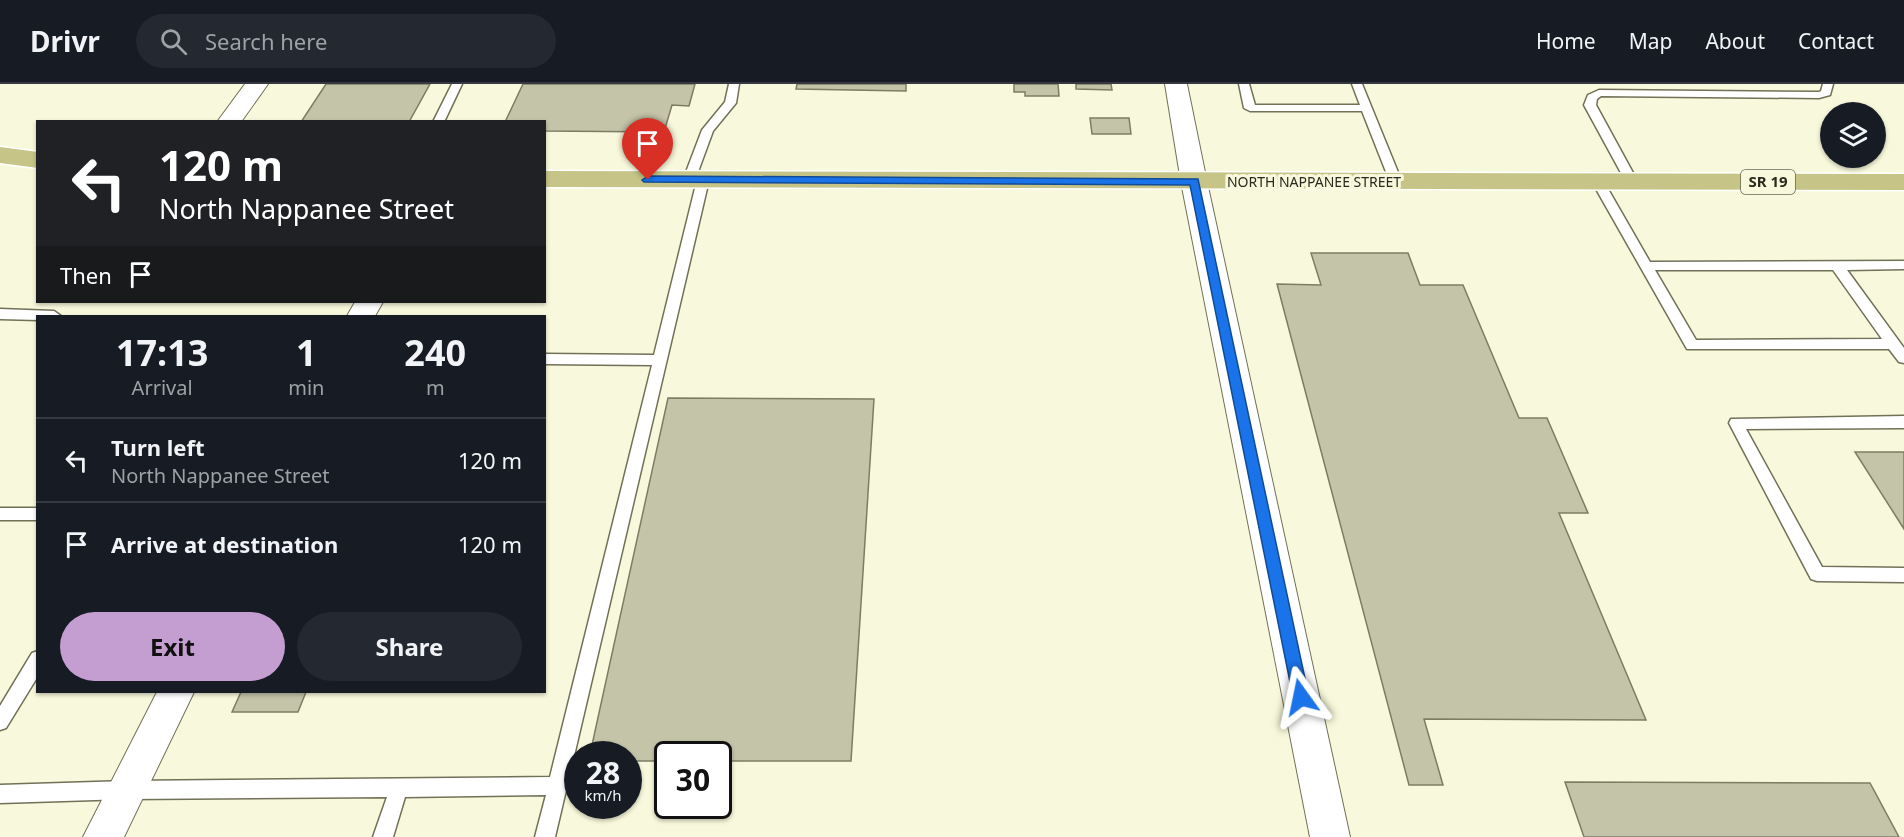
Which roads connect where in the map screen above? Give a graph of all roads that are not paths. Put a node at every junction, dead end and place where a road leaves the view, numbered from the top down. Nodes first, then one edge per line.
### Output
1 (257, 84) edge
2 (457, 84) edge
3 (734, 84) edge
4 (1176, 84) edge
5 (1244, 84) edge
6 (1357, 84) edge
7 (1828, 84) edge
8 (1700, 89) edge
9 (1367, 108) junction
10 (230, 120) edge
11 (439, 120) edge
12 (0, 155) edge
13 (36, 160) edge
14 (546, 179) edge
15 (696, 180) junction
16 (1194, 182) junction
17 (1396, 182) junction
18 (1598, 182) junction
19 (1632, 182) junction
20 (1904, 182) edge
21 (1836, 264) junction
22 (1904, 265) edge
23 (1646, 266) junction
24 (0, 314) edge
25 (36, 315) edge
26 (1893, 344) junction
27 (1904, 358) edge
28 (546, 360) edge
29 (660, 360) junction
30 (1904, 422) edge
31 (0, 514) edge
32 (36, 514) edge
33 (1904, 575) edge
34 (36, 662) edge
35 (176, 693) edge
36 (0, 722) edge
37 (558, 786) junction
38 (399, 787) junction
39 (127, 790) junction
40 (0, 794) edge
41 (103, 837) edge
42 (383, 837) edge
43 (545, 837) edge
44 (1330, 837) edge

1 - 10 street
2 - 11 lane
3 - 15 lane
4 - 16 street
5 - 9 lane
6 - 9 lane
7 - 8 lane
8 - 19 lane
9 - 17 lane
12 - 13 main road
14 - 15 main road, NORTH NAPPANEE STREET / SR 19
15 - 16 main road, NORTH NAPPANEE STREET / SR 19
15 - 29 lane
16 - 17 main road, NORTH NAPPANEE STREET / SR 19
16 - 44 street
17 - 18 main road, NORTH NAPPANEE STREET / SR 19
18 - 19 main road, NORTH NAPPANEE STREET / SR 19
18 - 23 lane
19 - 20 main road, NORTH NAPPANEE STREET / SR 19
21 - 22 lane
21 - 23 lane
21 - 26 lane
23 - 26 lane
24 - 25 lane
26 - 27 lane
28 - 29 lane
29 - 37 lane
30 - 33 lane
31 - 32 lane
34 - 36 lane
35 - 39 street
37 - 38 lane
37 - 43 lane
38 - 39 lane
38 - 42 lane
39 - 40 lane
39 - 41 street

